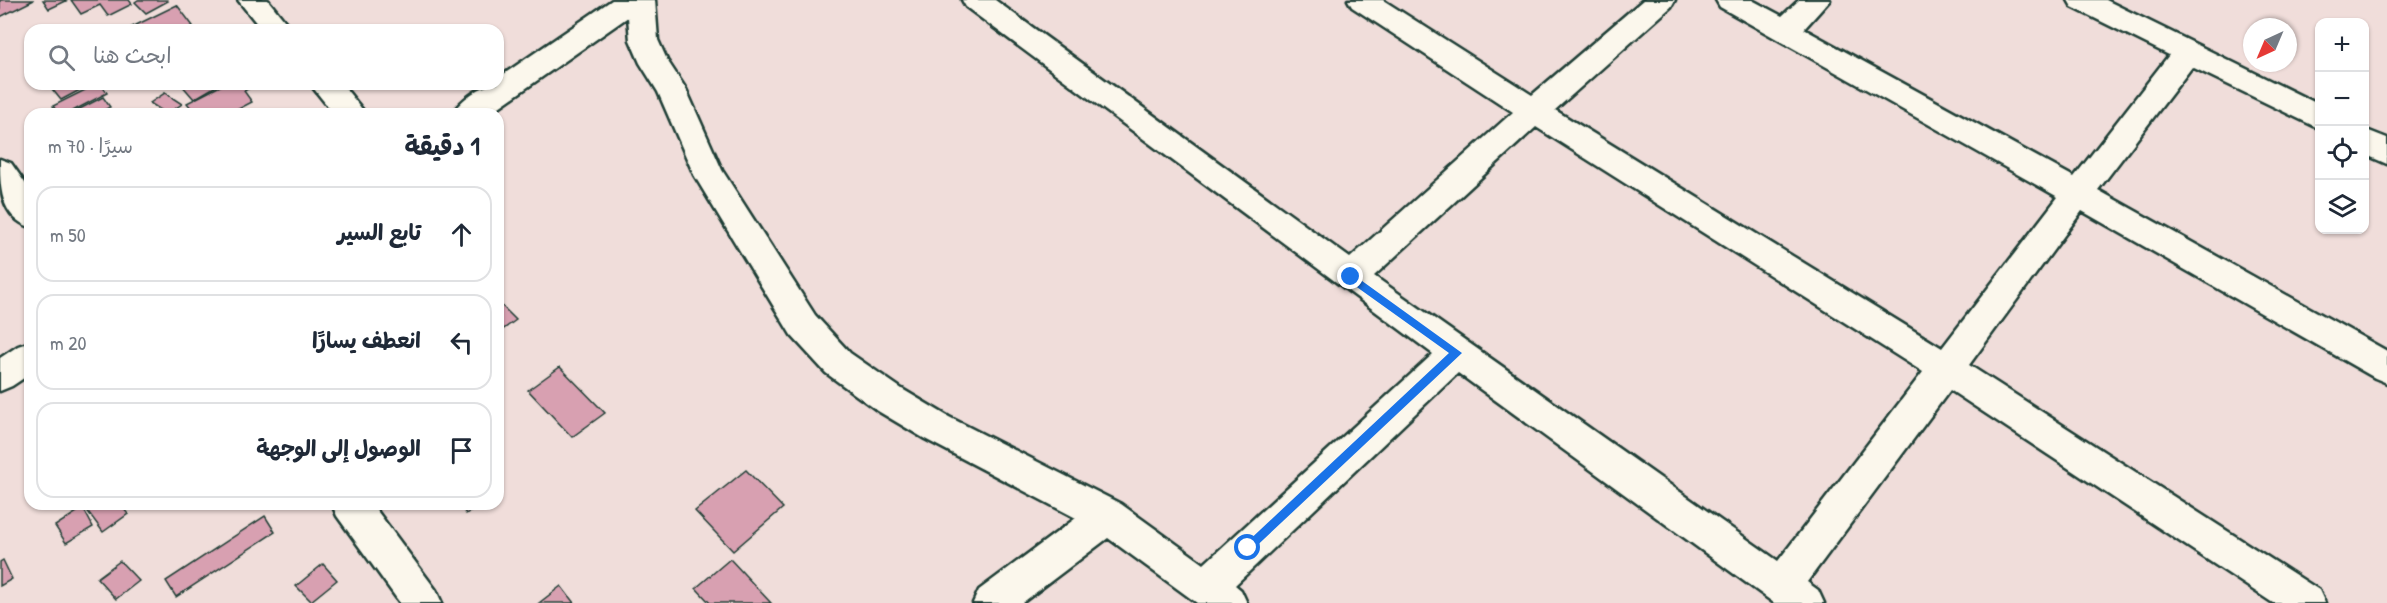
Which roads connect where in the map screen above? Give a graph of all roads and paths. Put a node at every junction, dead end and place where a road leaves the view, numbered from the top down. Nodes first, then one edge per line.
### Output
1 (252, 0) edge
2 (632, 0) edge
3 (641, 0) edge
4 (976, 0) edge
5 (1362, 0) edge
6 (1661, 0) edge
7 (1730, 0) edge
8 (1816, 0) edge
9 (2094, 2) edge
10 (273, 24) edge
11 (1786, 30) junction
12 (2187, 52) junction
13 (504, 88) edge
14 (330, 90) edge
15 (502, 90) edge
16 (346, 108) edge
17 (476, 108) edge
18 (1534, 111) junction
19 (2315, 116) edge
20 (2369, 143) edge
21 (2387, 152) edge
22 (0, 171) edge
23 (2078, 194) junction
24 (24, 206) edge
25 (1351, 277) junction
26 (1457, 353) junction
27 (24, 360) edge
28 (2387, 368) edge
29 (1947, 369) junction
30 (0, 376) edge
31 (354, 510) edge
32 (1108, 516) junction
33 (1217, 595) edge
34 (1794, 595) edge
35 (423, 603) edge
36 (992, 603) edge
37 (2306, 603) edge

1 - 10 street
2 - 13 street
3 - 32 street
4 - 25 street
5 - 18 street
6 - 18 street
7 - 11 street
8 - 11 street
9 - 12 street
11 - 23 street
12 - 19 street
12 - 23 street
14 - 16 street
15 - 17 street
18 - 25 street
18 - 29 street
20 - 21 street
22 - 24 street
23 - 28 street
23 - 29 street
25 - 26 street
26 - 33 street
26 - 34 street
27 - 30 street
29 - 34 street
29 - 37 street
31 - 35 street
32 - 33 street
32 - 36 street

